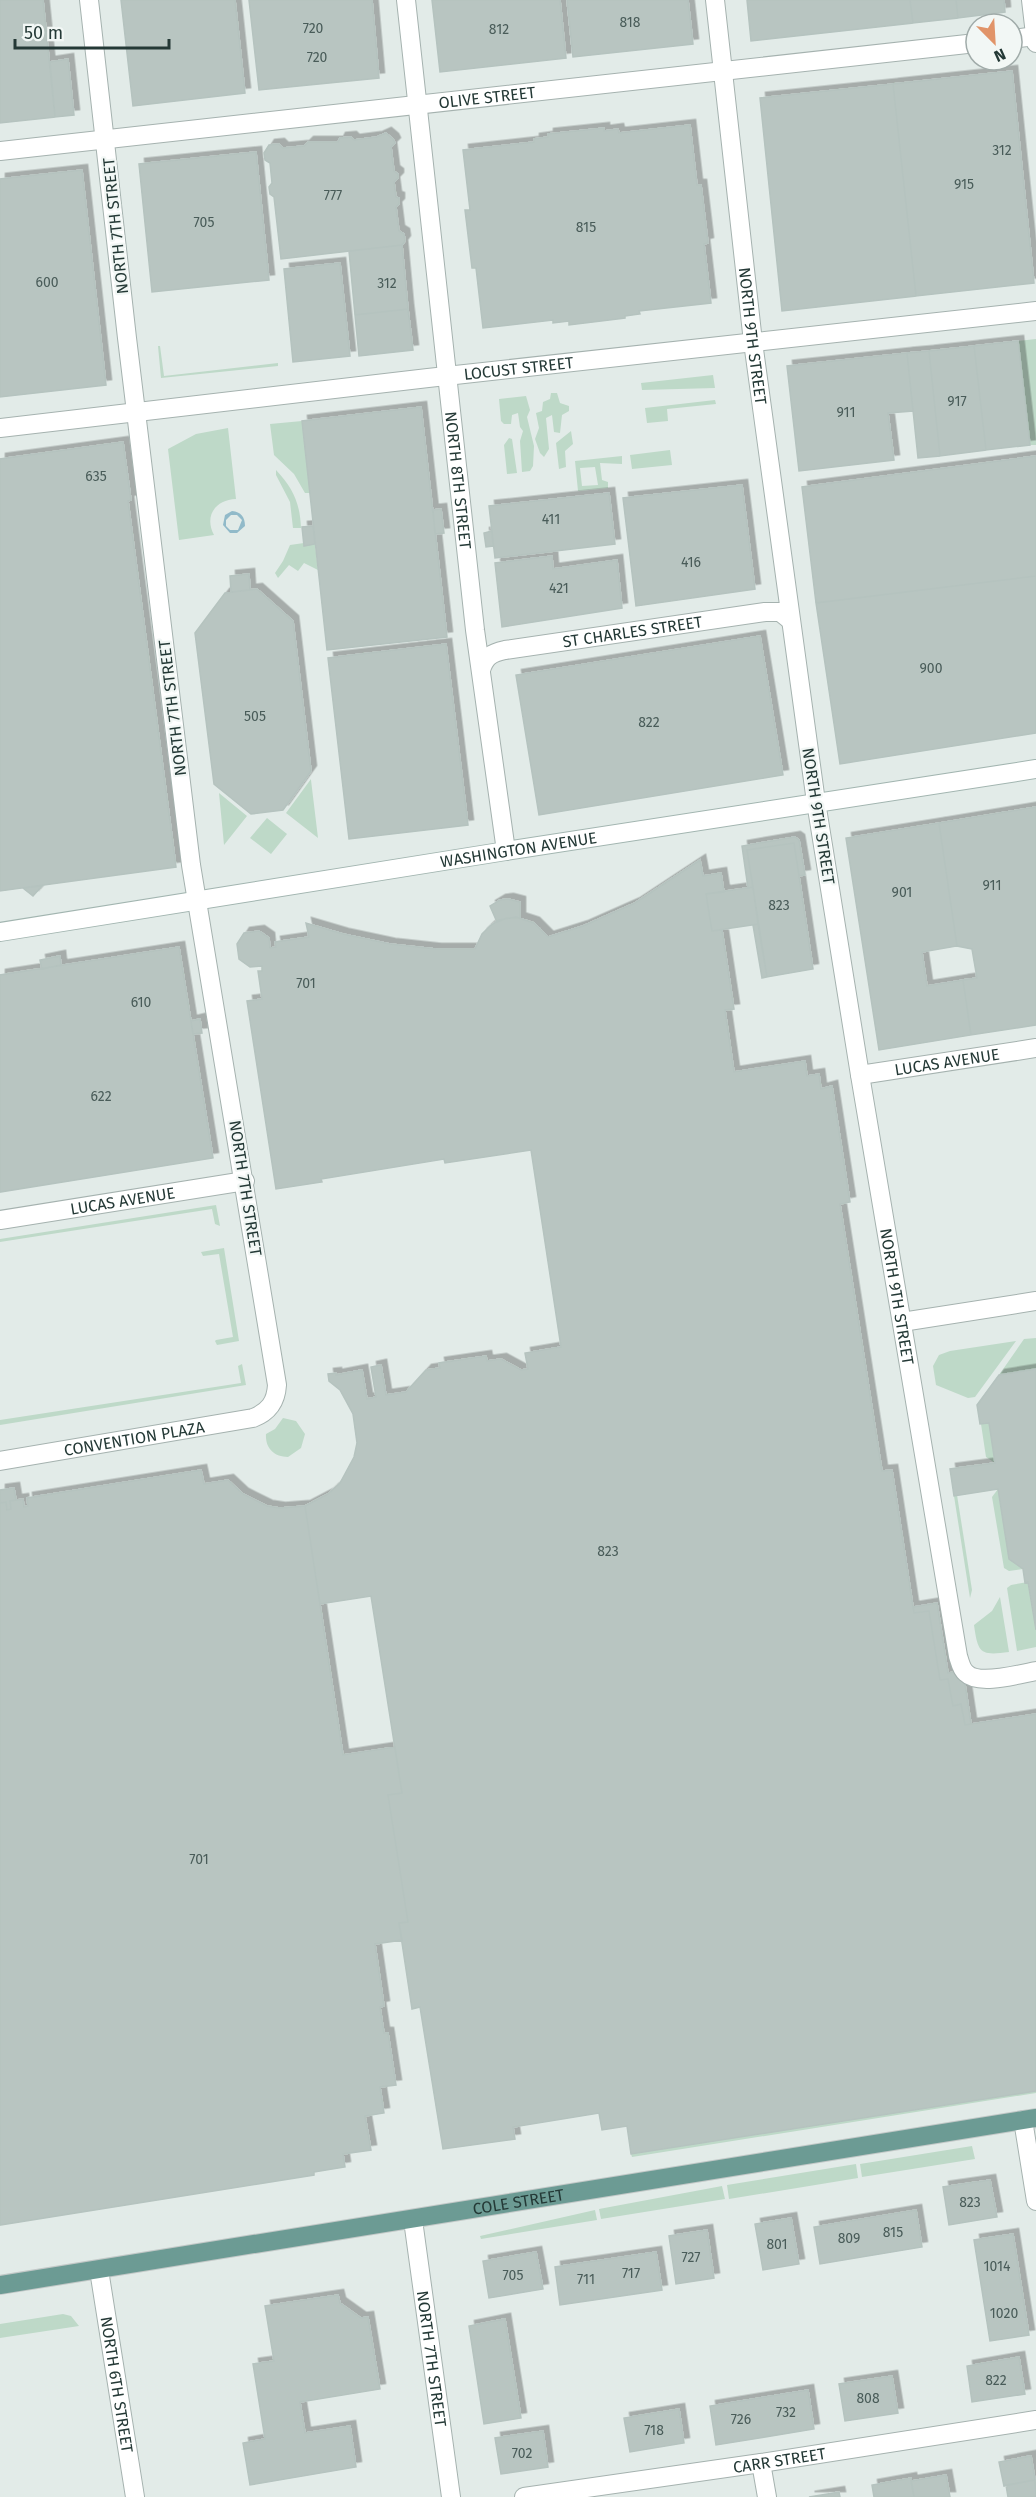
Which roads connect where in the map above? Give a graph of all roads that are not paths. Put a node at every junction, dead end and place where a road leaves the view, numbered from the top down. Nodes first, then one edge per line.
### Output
1 (89, 0) edge
2 (406, 0) edge
3 (715, 0) edge
4 (1031, 0) edge
5 (1036, 36) edge
6 (1036, 43) edge
7 (964, 44) edge
8 (723, 71) junction
9 (418, 103) junction
10 (106, 139) junction
11 (0, 151) edge
12 (1036, 311) edge
13 (753, 342) junction
14 (446, 376) junction
15 (136, 412) junction
16 (0, 428) edge
17 (790, 620) junction
18 (481, 670) junction
19 (1036, 769) edge
20 (816, 802) junction
21 (506, 851) junction
22 (197, 900) junction
23 (0, 932) edge
24 (1036, 1048) edge
25 (860, 1075) junction
26 (245, 1181) junction
27 (0, 1220) edge
28 (1036, 1301) edge
29 (902, 1322) junction
30 (268, 1410) joint
31 (0, 1461) edge
32 (1036, 1671) edge
33 (1030, 2119) edge
34 (1036, 2201) edge
35 (413, 2220) junction
36 (99, 2270) junction
37 (0, 2285) edge
38 (1036, 2420) edge
39 (762, 2463) junction
40 (135, 2497) edge
41 (451, 2497) edge
42 (524, 2497) edge
43 (767, 2497) edge

1 - 10 street, NORTH 7TH STREET
2 - 9 street, NORTH 8TH STREET
3 - 8 street, NORTH 9TH STREET
4 - 5 street
5 - 6 street
7 - 8 street, OLIVE STREET
8 - 9 street, OLIVE STREET
8 - 13 street, NORTH 9TH STREET
9 - 10 street, OLIVE STREET
9 - 14 street, NORTH 8TH STREET
10 - 11 street, OLIVE STREET
10 - 15 street, NORTH 7TH STREET
12 - 13 street, LOCUST STREET
13 - 14 street, LOCUST STREET
13 - 17 street, NORTH 9TH STREET
14 - 15 street, LOCUST STREET
14 - 18 street, NORTH 8TH STREET
15 - 16 street, LOCUST STREET
15 - 22 street, NORTH 7TH STREET
17 - 18 street, ST CHARLES STREET
17 - 20 street, NORTH 9TH STREET
18 - 21 street, NORTH 8TH STREET
19 - 20 street, WASHINGTON AVENUE
20 - 21 street, WASHINGTON AVENUE
20 - 25 street, NORTH 9TH STREET
21 - 22 street, WASHINGTON AVENUE
22 - 23 street, WASHINGTON AVENUE
22 - 26 street, NORTH 7TH STREET
24 - 25 street, LUCAS AVENUE
25 - 29 street, NORTH 9TH STREET
26 - 27 street, LUCAS AVENUE
26 - 30 street, NORTH 7TH STREET
28 - 29 street
29 - 32 street, NORTH 9TH STREET
30 - 31 street, CONVENTION PLAZA
33 - 34 street
33 - 35 main road, COLE STREET
35 - 36 main road, COLE STREET
35 - 41 street, NORTH 7TH STREET
36 - 37 main road, COLE STREET
36 - 40 street, NORTH 6TH STREET
38 - 39 street, CARR STREET
39 - 42 street, CARR STREET
39 - 43 street

